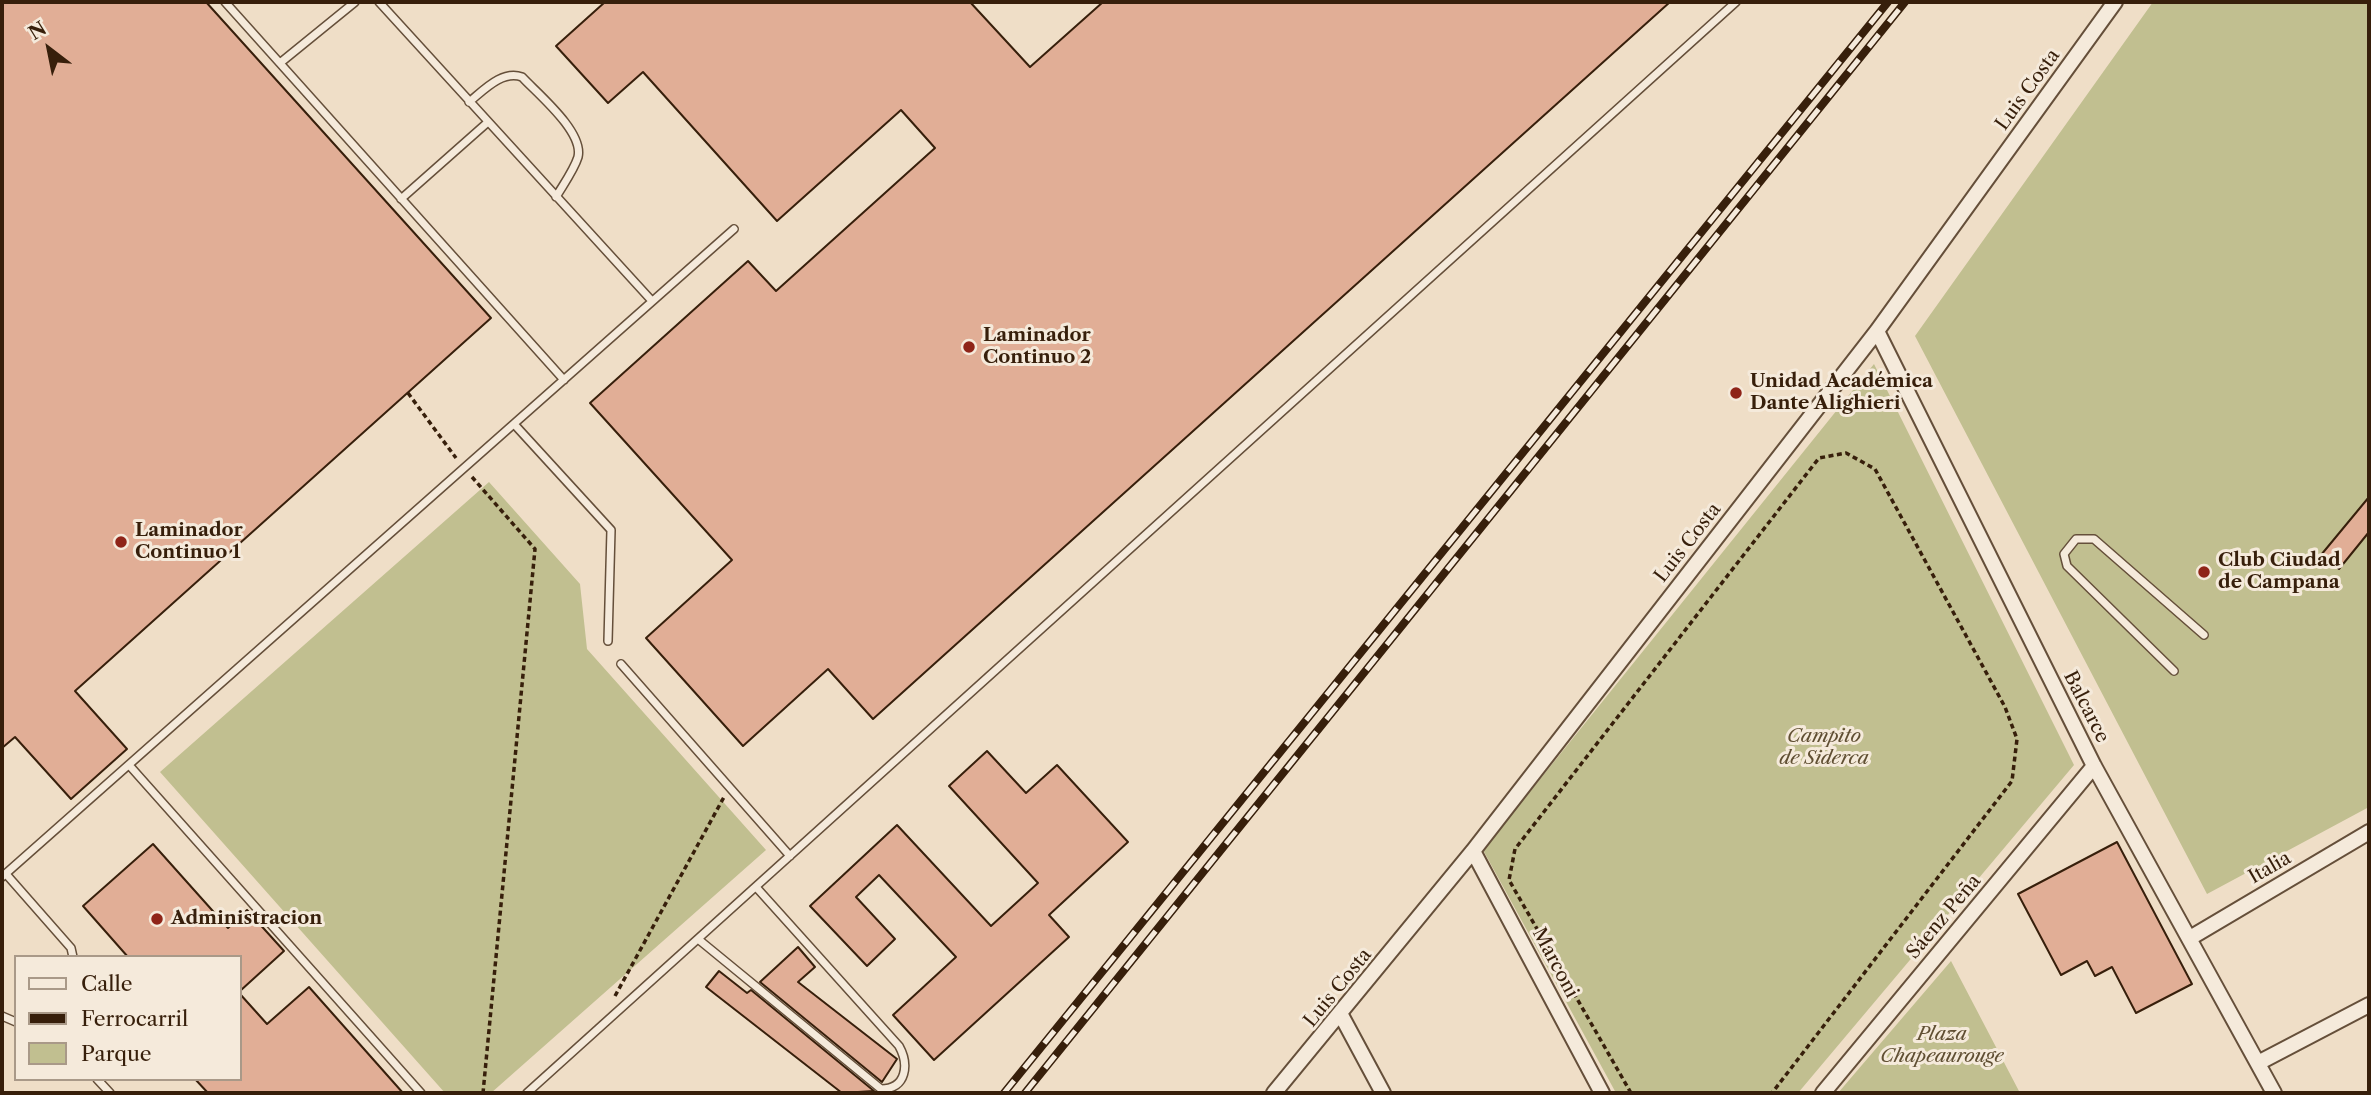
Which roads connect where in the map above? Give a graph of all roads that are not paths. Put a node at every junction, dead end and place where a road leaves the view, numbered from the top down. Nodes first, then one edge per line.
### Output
1 (225, 2) edge
2 (355, 2) edge
3 (379, 2) edge
4 (1736, 2) edge
5 (2115, 2) edge
6 (280, 63) junction
7 (469, 102) junction
8 (488, 122) junction
9 (556, 197) junction
10 (401, 199) junction
11 (734, 229) dead end
12 (652, 300) junction
13 (1877, 331) junction
14 (564, 380) junction
15 (514, 424) junction
16 (2204, 635) dead end
17 (608, 641) dead end
18 (621, 664) dead end
19 (2174, 671) dead end
20 (129, 765) junction
21 (2094, 766) junction
22 (2369, 832) edge
23 (1473, 851) junction
24 (790, 856) junction
25 (4, 875) edge
26 (755, 887) junction
27 (2190, 938) junction
28 (698, 939) junction
29 (73, 955) edge
30 (2369, 1005) edge
31 (1341, 1015) junction
32 (2258, 1063) junction
33 (421, 1093) edge
34 (527, 1093) edge
35 (1274, 1093) edge
36 (1383, 1093) edge
37 (1602, 1093) edge
38 (1822, 1093) edge
39 (2274, 1093) edge

1 - 6 lane
2 - 6 lane
3 - 7 lane
4 - 24 lane
5 - 13 street, Luis Costa
6 - 10 lane
7 - 8 lane
7 - 9 lane
8 - 9 lane
8 - 10 lane
9 - 12 lane
10 - 14 lane
11 - 12 lane
12 - 14 lane
13 - 21 street, Balcarce
13 - 23 street, Luis Costa
14 - 15 lane
15 - 17 lane
15 - 20 lane
16 - 19 lane
18 - 24 lane
20 - 25 lane
20 - 33 lane
21 - 27 street, Balcarce
21 - 38 street, Sáenz Peña
22 - 27 street, Italia
23 - 31 street, Luis Costa
23 - 37 street, Marconi
24 - 26 lane
25 - 29 lane
26 - 28 lane
26 - 28 lane
27 - 32 street, Balcarce
28 - 34 lane
30 - 32 street
31 - 35 street, Luis Costa
31 - 36 street
32 - 39 street, Balcarce

